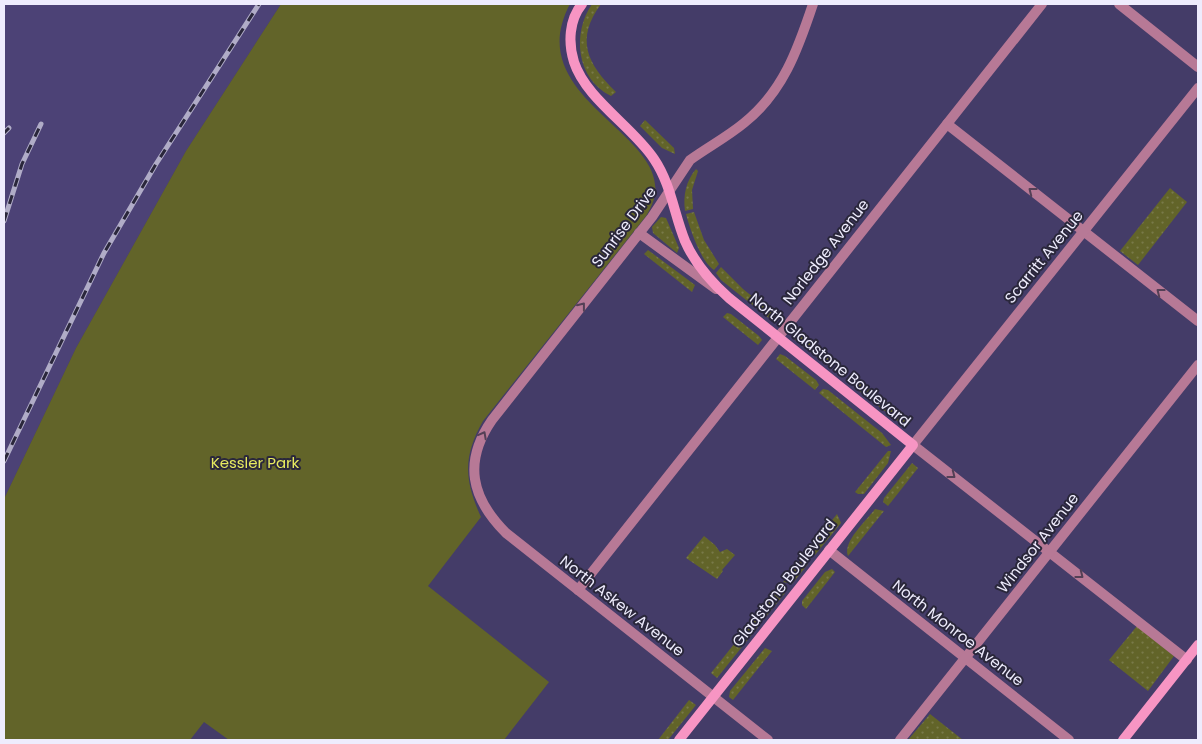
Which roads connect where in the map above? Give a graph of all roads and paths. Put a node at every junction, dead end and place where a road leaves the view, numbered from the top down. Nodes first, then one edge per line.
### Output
1 (582, 4) edge
2 (813, 4) edge
3 (1042, 4) edge
4 (1119, 4) edge
5 (1198, 66) edge
6 (1198, 88) edge
7 (947, 124) junction
8 (669, 192) junction
9 (1083, 232) junction
10 (639, 233) junction
11 (729, 298) junction
12 (1198, 322) edge
13 (777, 338) junction
14 (1198, 365) edge
15 (913, 445) junction
16 (475, 482) joint
17 (829, 550) junction
18 (1050, 552) junction
19 (578, 590) junction
20 (1198, 645) edge
21 (966, 658) junction
22 (1187, 660) junction
23 (713, 697) junction
24 (679, 740) edge
25 (768, 740) edge
26 (900, 740) edge
27 (1068, 740) edge
28 (1123, 740) edge

1 - 8 street
2 - 8 street, Sunrise Drive
3 - 7 street, Norledge Avenue
4 - 5 street
6 - 9 street, Scarritt Avenue
9 -> 7 street
7 - 13 street, Norledge Avenue
8 - 10 street, Sunrise Drive
8 - 11 street, North Gladstone Boulevard
12 -> 9 street
9 - 15 street, Scarritt Avenue
10 - 11 street, North Gladstone Boulevard
16 -> 10 street, Sunrise Drive
11 - 13 street, North Gladstone Boulevard
13 - 15 street, North Gladstone Boulevard
13 - 19 street, Norledge Avenue
14 - 18 street, Windsor Avenue
15 - 17 street, Gladstone Boulevard
15 -> 18 street
16 - 19 street, North Askew Avenue
17 - 21 street, North Monroe Avenue
17 - 23 street, Gladstone Boulevard
18 - 21 street, Windsor Avenue
18 -> 22 street
19 - 23 street, North Askew Avenue
20 - 22 street
21 - 26 street, Windsor Avenue
21 - 27 street, North Monroe Avenue
22 - 28 street
23 - 24 street, Gladstone Boulevard
23 - 25 street, North Askew Avenue

